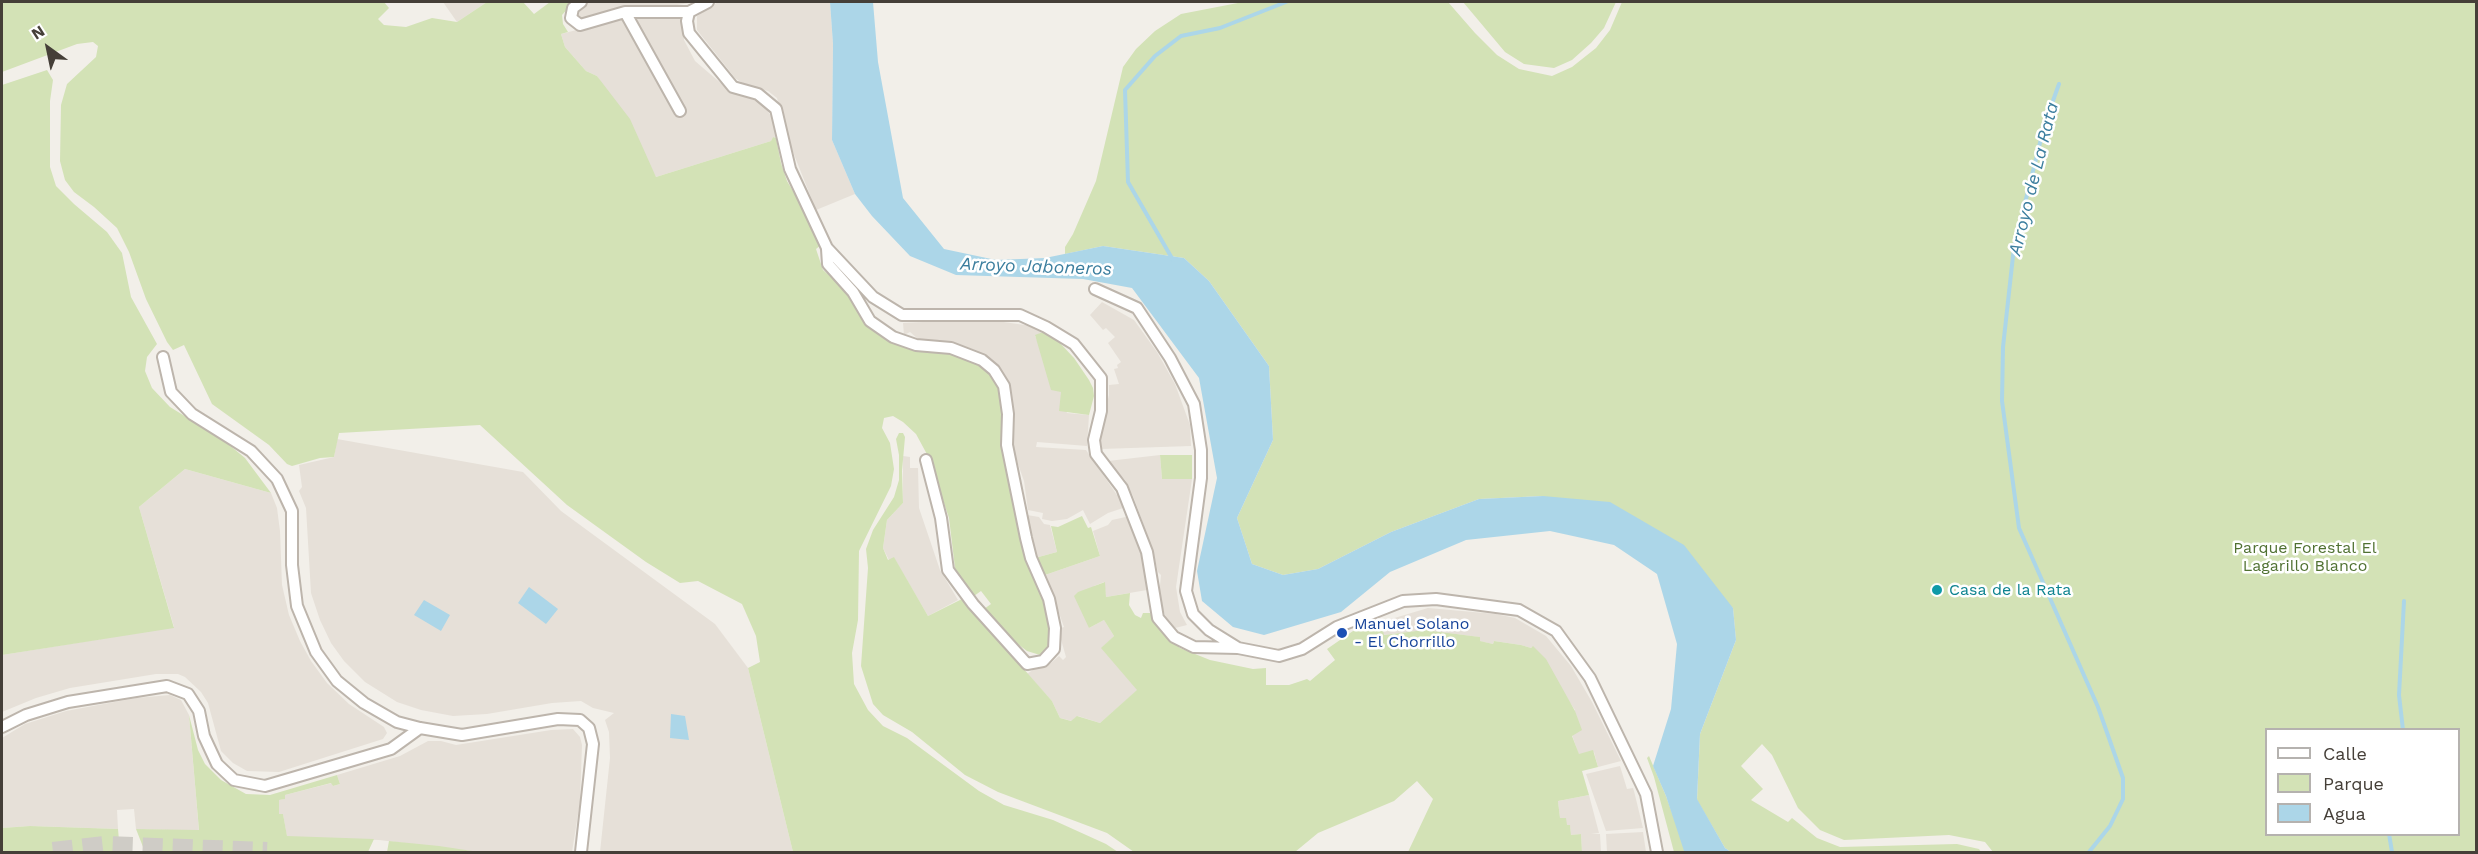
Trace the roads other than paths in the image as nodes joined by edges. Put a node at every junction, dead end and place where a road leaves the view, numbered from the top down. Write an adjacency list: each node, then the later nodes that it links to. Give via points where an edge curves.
1 (582, 2): 3 (street, via 573,8 571,18 580,25)
2 (708, 2): 4 (street)
3 (625, 12): 4 (street); 5 (street)
4 (689, 12): 6 (street, via 689,33 733,87 758,94 776,109 790,169)
5 (680, 111)
6 (827, 248): 9 (street, via 828,264 853,291 870,321 893,337 916,345 951,348 982,360 1004,386 1008,445 1026,538 1049,599 1055,628 1054,649 1043,661 1027,664 948,570 941,518); 10 (street, via 873,297 902,315 1020,315 1074,344 1101,378 1096,454 1122,488 1138,526 1147,552 1158,618 1174,637 1194,647)
7 (1095, 289): 10 (street, via 1137,308 1194,404 1201,478 1186,591 1193,614 1209,630)
8 (163, 357): 12 (street, via 171,392 192,414 251,452 277,479 292,511 297,606 316,652 337,681 364,703 397,722)
9 (926, 460)
10 (1238, 648): 14 (street, via 1279,656 1403,601 1436,599 1519,610 1556,631 1590,678 1646,794)
11 (2, 727): 12 (street, via 68,702 167,686 188,694 199,711 217,764 234,780 265,786 391,749)
12 (420, 728): 13 (street, via 462,735 558,719 580,720 589,728 593,744)
13 (581, 852)
14 (1657, 852)

